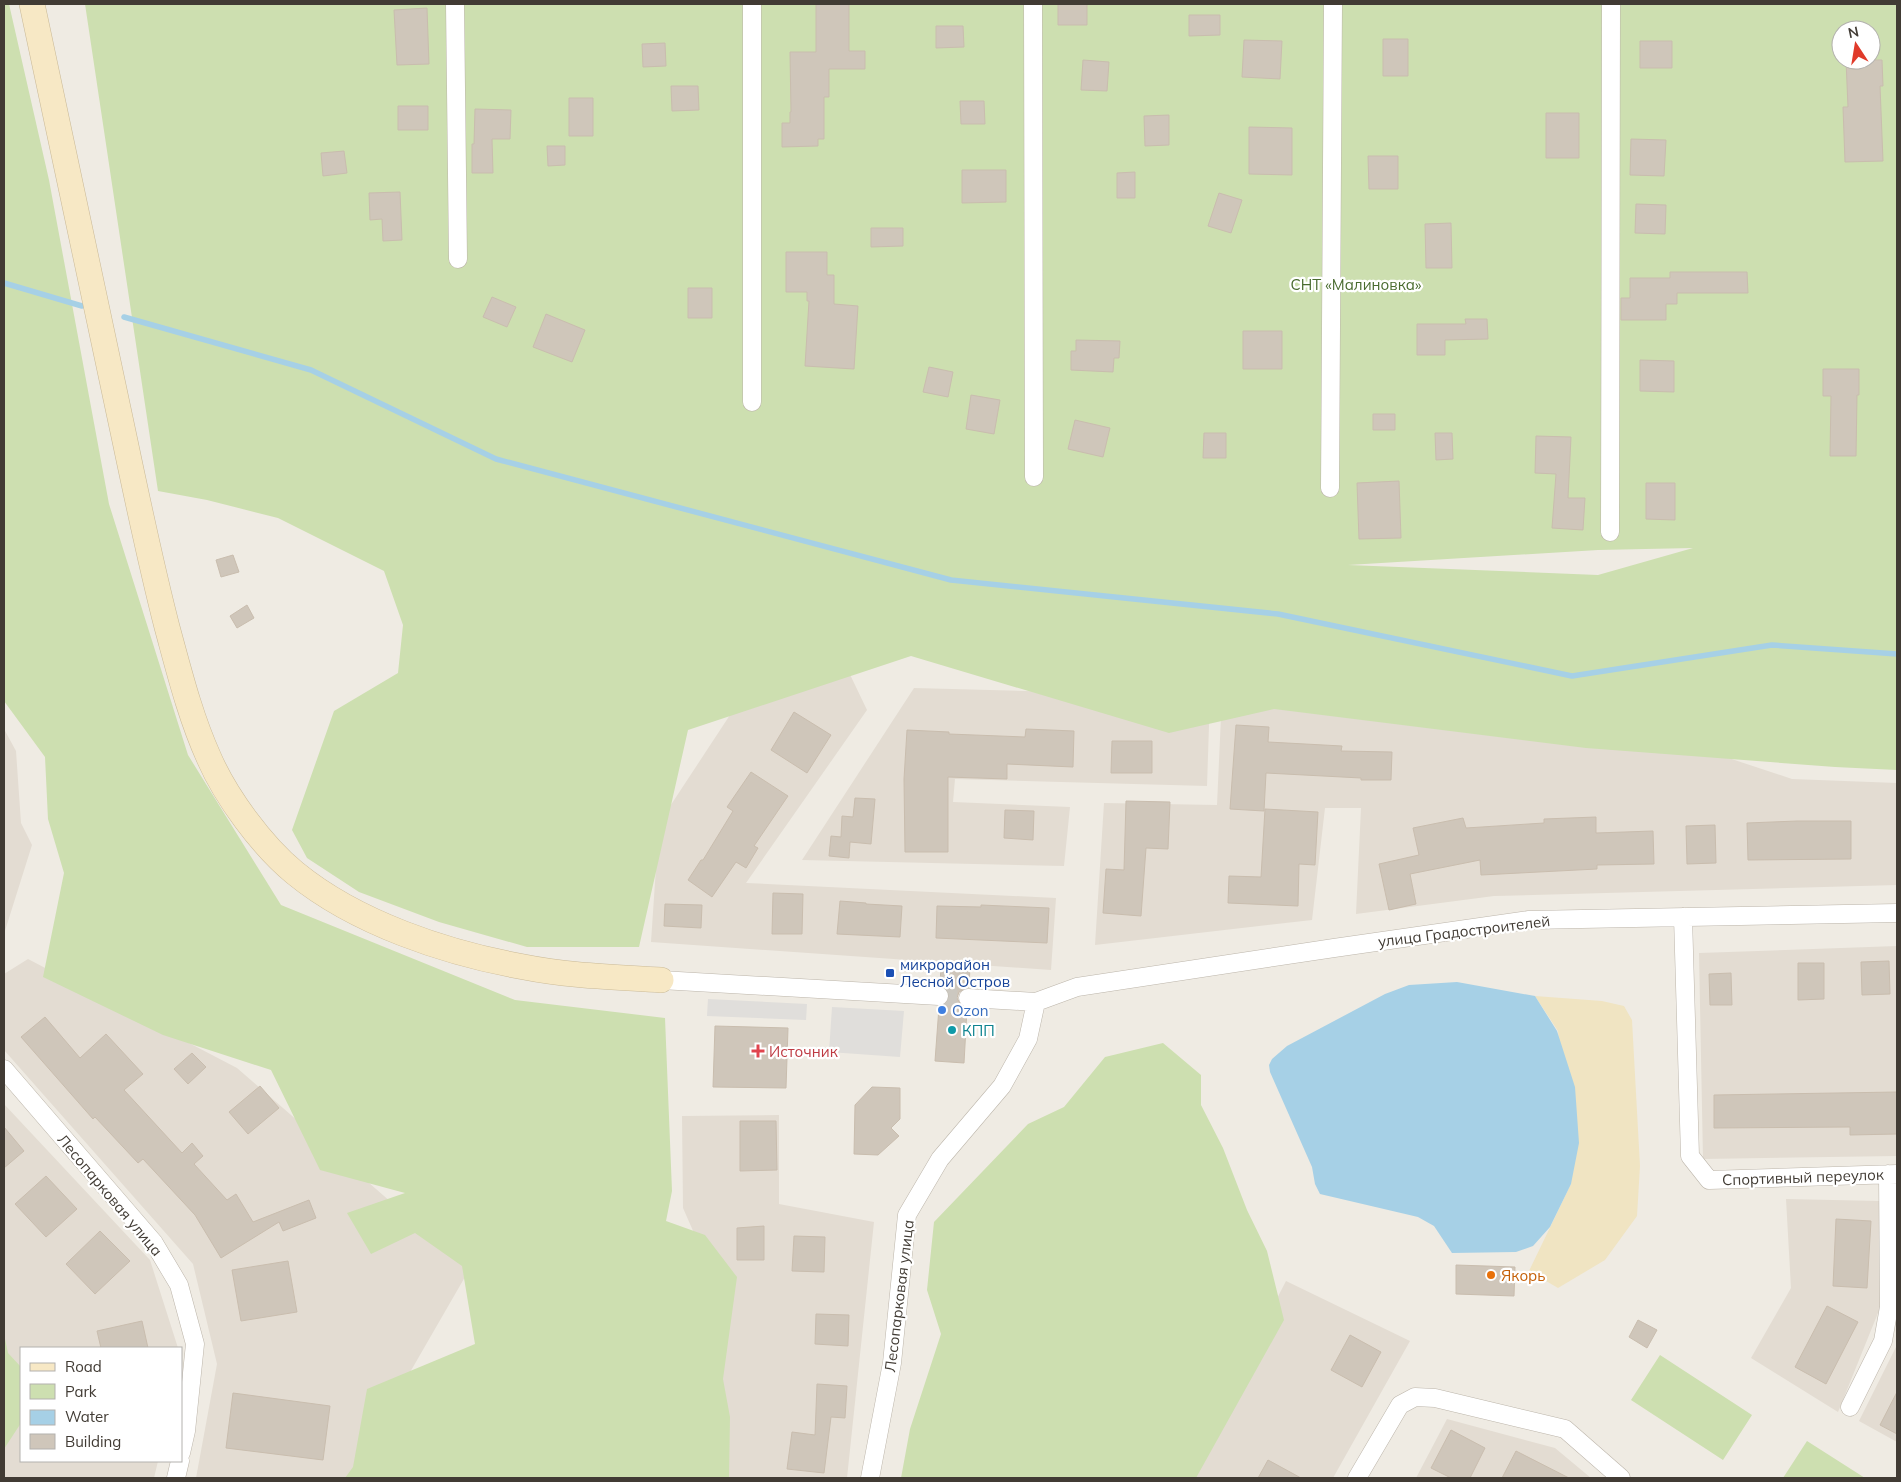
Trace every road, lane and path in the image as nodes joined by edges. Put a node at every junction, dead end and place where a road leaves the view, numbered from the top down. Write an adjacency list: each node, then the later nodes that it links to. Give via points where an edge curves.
1 (32, 4): 14 (street, via 148,552 175,658 209,760 239,810 273,853 315,889 360,916 402,933 524,968)
2 (456, 4): 7 (street)
3 (752, 4): 8 (street)
4 (1033, 4): 9 (street)
5 (1333, 4): 10 (street)
6 (1611, 4): 11 (street)
7 (458, 259)
8 (752, 402)
9 (1034, 477)
10 (1330, 488)
11 (1610, 532)
12 (1897, 913): 13 (street, улица Градостроителей)
13 (1682, 917): 17 (street, улица Градостроителей, via 1529,920 1077,987); 19 (street, Спортивный переулок, via 1690,1156 1709,1180)
14 (661, 980): 15 (street)
15 (939, 996)
16 (968, 998): 17 (street)
17 (1036, 1002): 24 (street, Лесопарковая улица, via 1028,1038 1002,1086 940,1159 907,1215 892,1363)
18 (4, 1069): 21 (street, Лесопарковая улица, via 154,1243 179,1285 195,1344)
19 (1893, 1174): 20 (street, via 1889,1307 1884,1340)
20 (1850, 1408)
21 (182, 1449)
22 (180, 1462): 23 (street)
23 (176, 1478)
24 (870, 1478)
25 (1357, 1478): 26 (street, via 1400,1406 1415,1397 1435,1398 1565,1429)
26 (1621, 1478)

